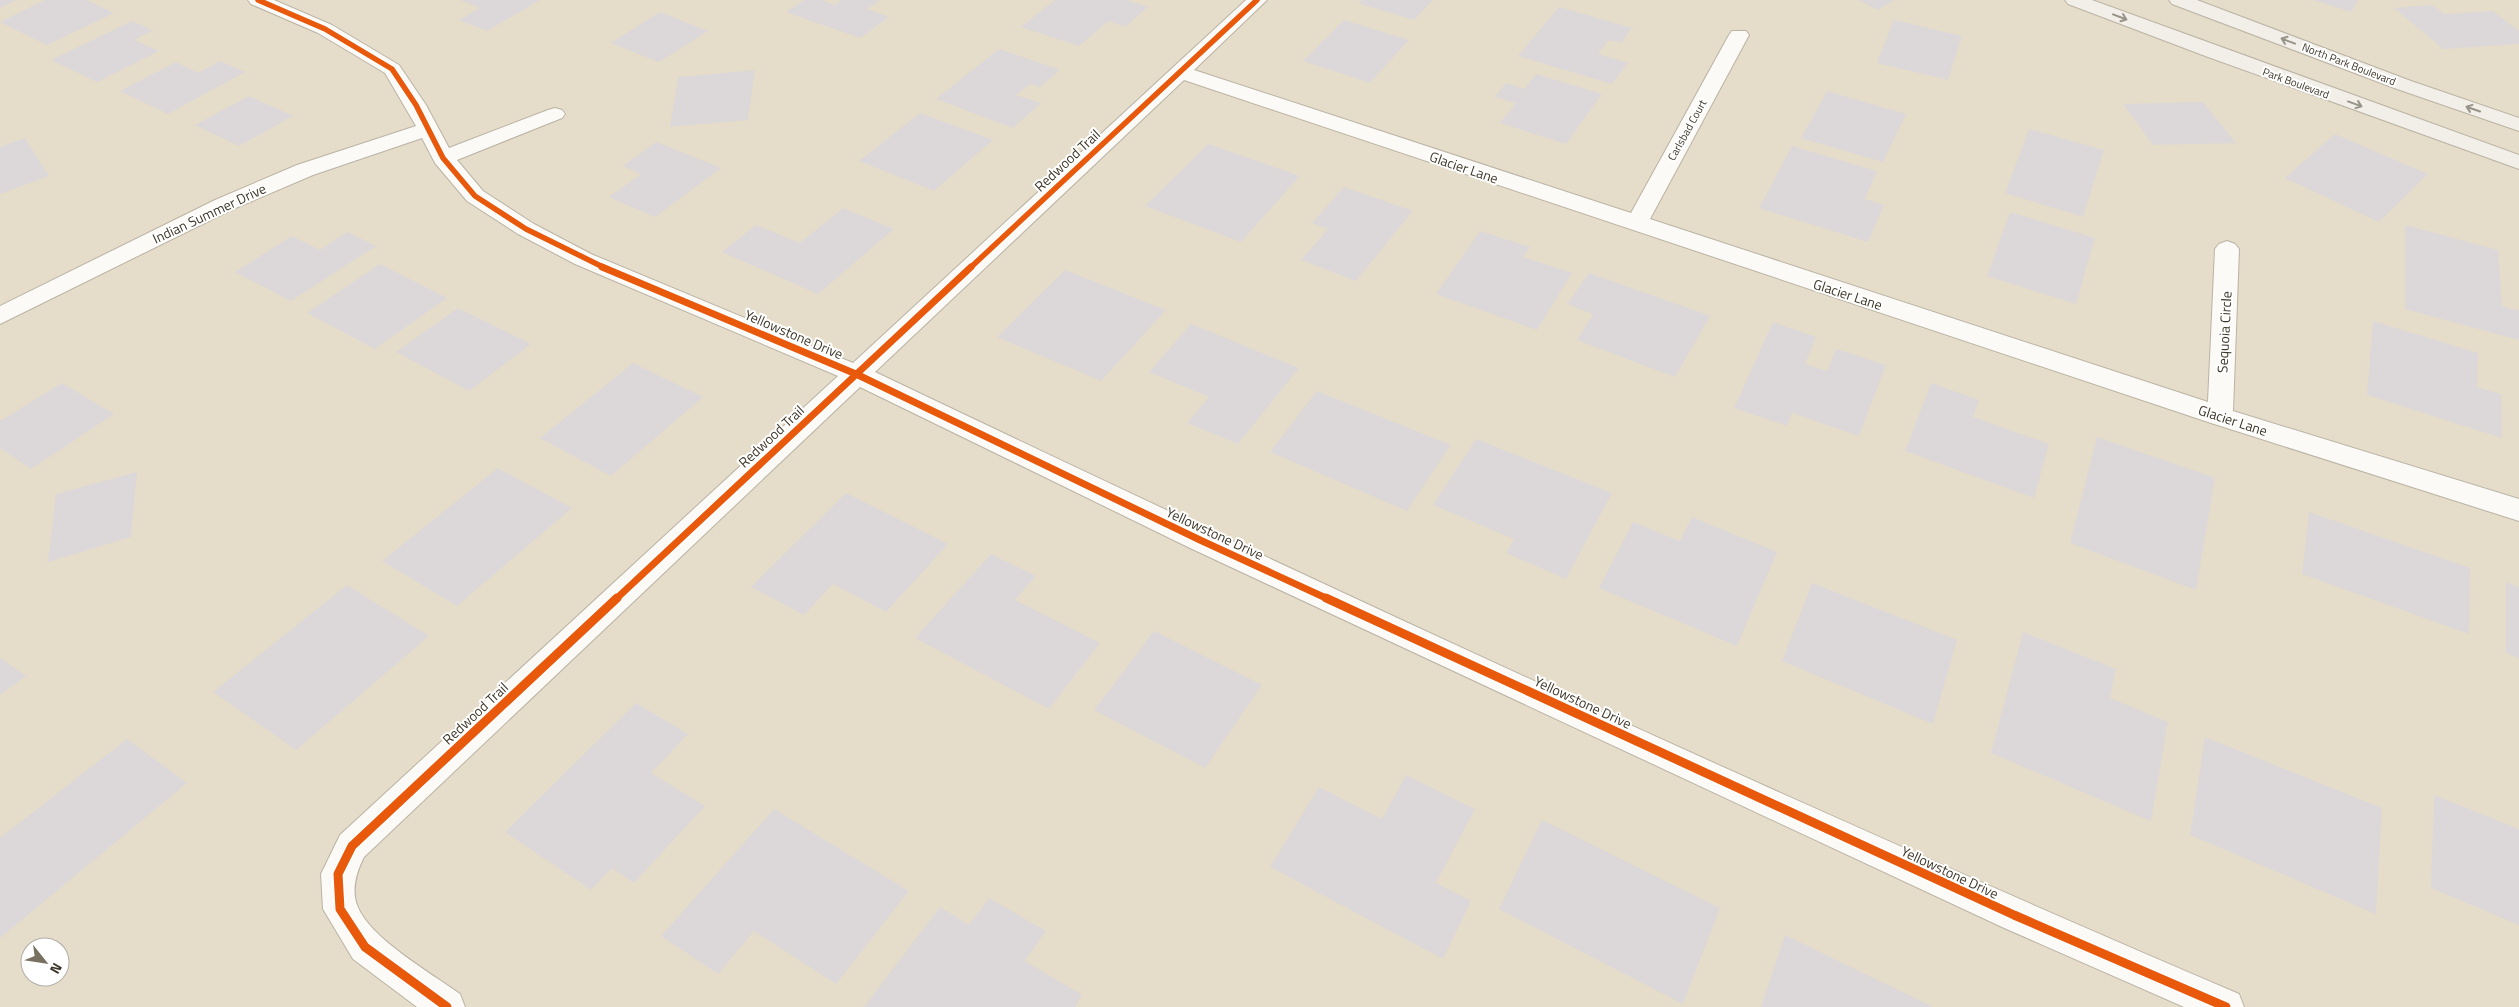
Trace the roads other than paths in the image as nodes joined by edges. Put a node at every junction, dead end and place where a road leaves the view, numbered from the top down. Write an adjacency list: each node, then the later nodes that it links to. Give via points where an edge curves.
1 (258, 0): 9 (street, Yellowstone Drive, via 325,29 392,69 416,105)
2 (1257, 0): 6 (street, Redwood Trail)
3 (2075, 0): 11 (main road, Park Boulevard, one-way to 11)
4 (2179, 0): 8 (main road, North Park Boulevard, one-way to 4)
5 (1739, 35): 12 (street, Carlsbad Court)
6 (1180, 72): 12 (street, Glacier Lane); 15 (street, Redwood Trail)
7 (555, 114): 10 (street)
8 (2519, 125)
9 (427, 129): 10 (street, Yellowstone Drive); 14 (street, Indian Summer Drive, via 305,170 223,205)
10 (442, 158): 15 (street, Yellowstone Drive, via 476,196 526,229 583,259)
11 (2519, 162)
12 (1636, 224): 16 (street, Glacier Lane)
13 (2227, 249): 16 (street, Sequoia Circle)
14 (0, 316)
15 (856, 374): 18 (street, Redwood Trail, via 352,846 338,874 340,909 365,947); 19 (street, Yellowstone Drive, via 1200,540 2014,915)
16 (2220, 416): 17 (street, Glacier Lane)
17 (2519, 510)
18 (447, 1007)
19 (2226, 1007)

